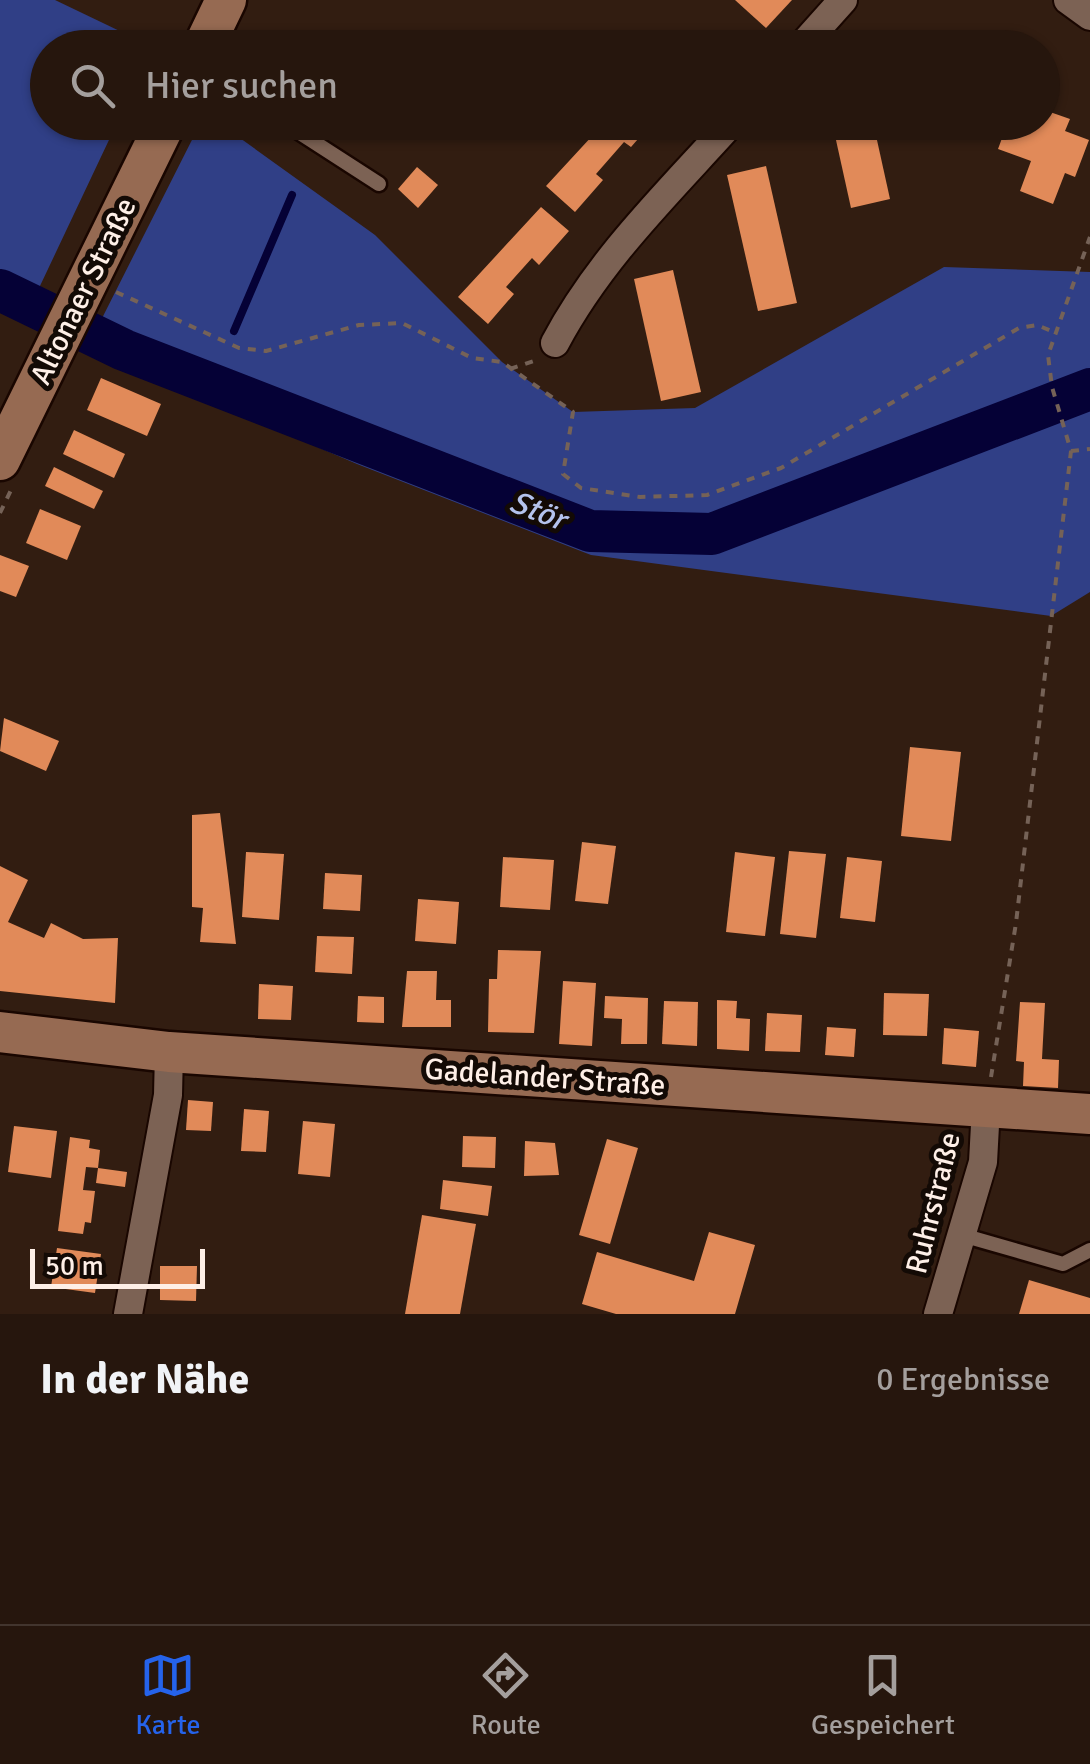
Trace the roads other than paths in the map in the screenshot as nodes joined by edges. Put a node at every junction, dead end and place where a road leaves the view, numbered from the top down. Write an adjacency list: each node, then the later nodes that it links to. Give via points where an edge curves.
1 (226, 0): 5 (street)
2 (843, 0): 6 (street)
3 (1068, 0): 4 (street)
4 (1090, 16)
5 (211, 30)
6 (816, 30)
7 (158, 140): 12 (street, Altonaer Straße, via 82,311)
8 (311, 140): 10 (lane)
9 (716, 140): 11 (street, via 609,257)
10 (379, 184)
11 (555, 343)
12 (0, 460)
13 (0, 1032): 14 (street, Gadelander Straße)
14 (169, 1052): 15 (street, Gadelander Straße); 19 (street, via 168,1095)
15 (986, 1107): 16 (street, Gadelander Straße); 17 (street, Ruhrstraße, via 983,1162)
16 (1090, 1114)
17 (962, 1234): 18 (lane, via 1063,1264); 20 (street, Ruhrstraße)
18 (1090, 1250)
19 (128, 1314)
20 (938, 1314)

